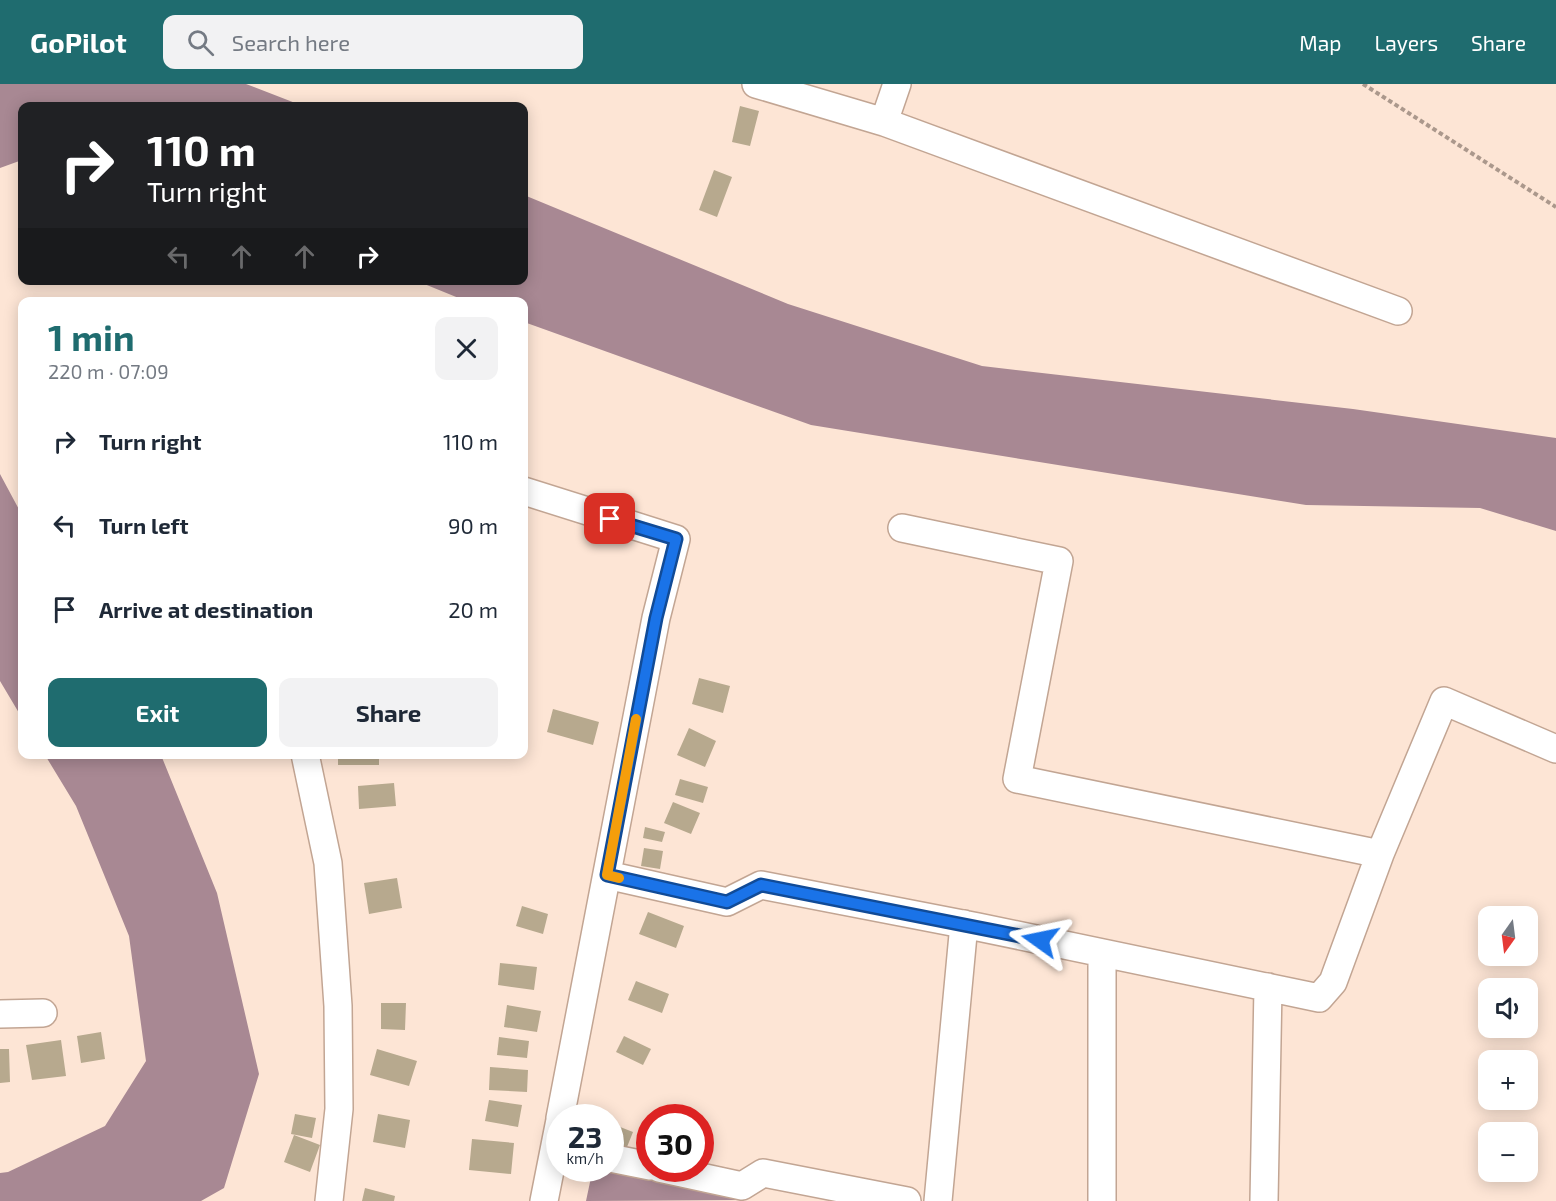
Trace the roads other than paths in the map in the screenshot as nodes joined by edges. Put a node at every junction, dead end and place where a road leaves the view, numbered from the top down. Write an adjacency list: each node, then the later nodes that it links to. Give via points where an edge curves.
1 (756, 84): 3 (street)
2 (897, 84): 3 (street)
3 (884, 122): 4 (street)
4 (1398, 311)
5 (528, 492): 10 (street, via 676,539 656,618)
6 (902, 528): 9 (street, via 1059,561 1017,779)
7 (1556, 749): 9 (street, via 1444,701)
8 (306, 759): 19 (street, via 328,863 338,1006 339,1110)
9 (1380, 854): 13 (street, via 1333,982 1318,998)
10 (607, 875): 11 (street, via 727,902 761,885); 16 (street)
11 (964, 924): 12 (street); 22 (street)
12 (1102, 953): 13 (street); 23 (street)
13 (1268, 987): 24 (street)
14 (43, 1013): 15 (street)
15 (0, 1014)
16 (563, 1104)
17 (714, 1180): 21 (street, via 742,1186 763,1173)
18 (552, 1182): 20 (street)
19 (329, 1201)
20 (544, 1201)
21 (907, 1201)
22 (938, 1201)
23 (1102, 1201)
24 (1264, 1201)

